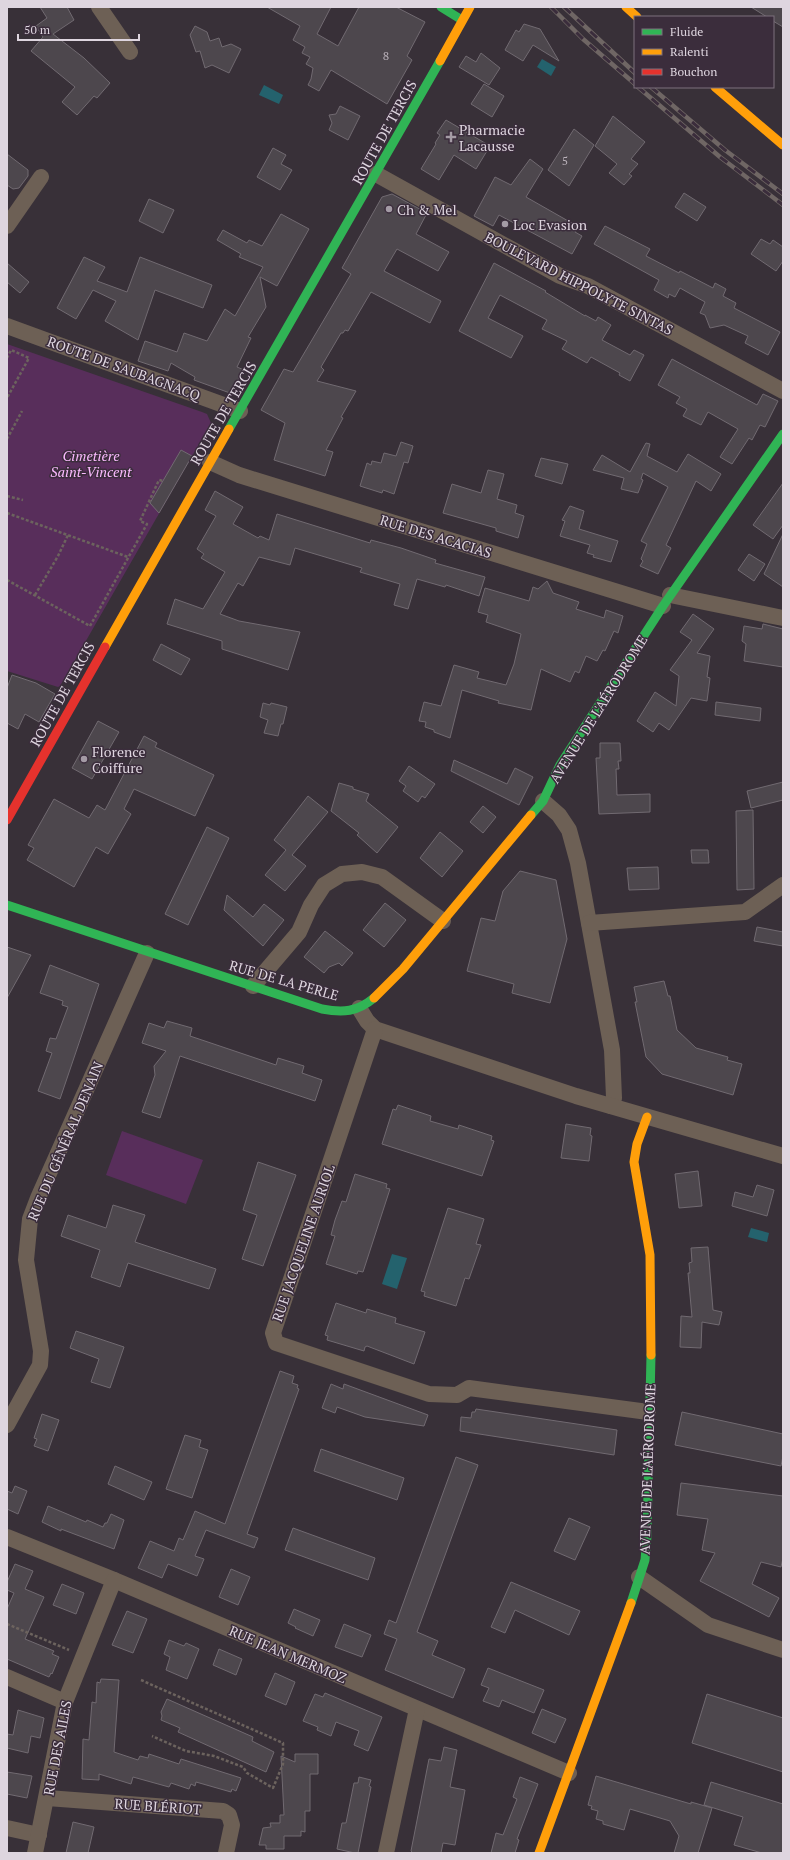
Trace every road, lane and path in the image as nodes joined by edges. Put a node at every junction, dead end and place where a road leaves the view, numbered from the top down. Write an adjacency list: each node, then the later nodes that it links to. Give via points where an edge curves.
1 (99, 7): 7 (street)
2 (441, 7): 6 (street)
3 (470, 7): 6 (street, ROUTE DE TERCIS)
4 (626, 7): 5 (street)
5 (636, 16)
6 (462, 20): 10 (street, ROUTE DE TERCIS)
7 (130, 52)
8 (716, 88): 9 (street)
9 (783, 145)
10 (376, 174): 15 (street, BOULEVARD HIPPOLYTE SINTAS, via 560,276 588,286); 17 (street, ROUTE DE TERCIS)
11 (41, 177): 12 (street)
12 (7, 226)
13 (7, 326): 17 (street, ROUTE DE SAUBAGNACQ)
14 (7, 358): 16 (path, via 11,350 29,358)
15 (783, 391)
16 (7, 398)
17 (240, 411): 21 (street, ROUTE DE TERCIS)
18 (22, 412): 20 (path)
19 (783, 434): 30 (street, AVENUE DE L'AÉRODROME)
20 (7, 439)
21 (210, 462): 30 (street, RUE DES ACACIAS, via 239,475); 33 (street, ROUTE DE TERCIS)
22 (163, 482): 27 (path, via 159,480 140,521 147,524)
23 (7, 496): 24 (path)
24 (23, 500)
25 (7, 513): 26 (path)
26 (68, 535): 27 (path); 29 (path)
27 (128, 557): 32 (path)
28 (7, 580): 29 (path)
29 (35, 595): 32 (path)
30 (667, 600): 31 (street, RUE DES ACACIAS); 34 (street, AVENUE DE L'AÉRODROME, via 560,765)
31 (783, 618)
32 (90, 626): 33 (path)
33 (110, 637): 35 (street, ROUTE DE TERCIS)
34 (543, 801): 38 (street, RUE DE LA PERLE); 39 (street, via 559,815 569,830)
35 (7, 820)
36 (783, 885): 39 (street, via 745,912)
37 (7, 905): 40 (street, RUE DE LA PERLE)
38 (443, 921): 41 (street, via 382,877 362,872 342,874 324,885 311,905 299,932); 42 (street, RUE DE LA PERLE, via 379,994)
39 (589, 923): 44 (street, via 612,1050 614,1098)
40 (146, 953): 41 (street, RUE DE LA PERLE); 48 (street, RUE DU GÉNÉRAL DENAIN, via 30,1219 26,1260 41,1351 40,1365)
41 (253, 986): 42 (street, RUE DE LA PERLE, via 329,1010 347,1012)
42 (359, 1008): 43 (street)
43 (375, 1029): 44 (street); 47 (street, RUE JACQUELINE AURIOL, via 273,1333 276,1343 429,1394 457,1395 469,1388)
44 (611, 1106): 45 (street)
45 (647, 1117): 46 (street); 47 (street, AVENUE DE L'AÉRODROME, via 637,1144 634,1162 650,1255 651,1338)
46 (783, 1156)
47 (648, 1412): 50 (street, AVENUE DE L'AÉRODROME, via 647,1536 645,1560)
48 (7, 1425)
49 (7, 1537): 51 (street, RUE JEAN MERMOZ)
50 (639, 1578): 53 (street, via 708,1625); 60 (street, AVENUE DE L'AÉRODROME)
51 (114, 1580): 54 (street, RUE DES AILES); 58 (street, RUE JEAN MERMOZ)
52 (7, 1624): 54 (path)
53 (783, 1650)
54 (83, 1656): 57 (street, RUE DES AILES)
55 (7, 1677): 57 (street)
56 (142, 1680): 59 (path, via 283,1743 283,1764 273,1788 248,1774 243,1767 214,1756 186,1752)
57 (65, 1702): 61 (street, RUE DES AILES)
58 (416, 1709): 60 (street, RUE JEAN MERMOZ); 66 (street)
59 (152, 1736)
60 (569, 1774): 67 (street, AVENUE DE L'AÉRODROME)
61 (47, 1798): 63 (street, RUE DES AILES); 65 (street, RUE BLÉRIOT, via 223,1811 229,1815 232,1825)
62 (7, 1828): 63 (street)
63 (39, 1835): 64 (street, RUE DES AILES)
64 (35, 1853)
65 (226, 1853)
66 (386, 1853)
67 (539, 1853)

